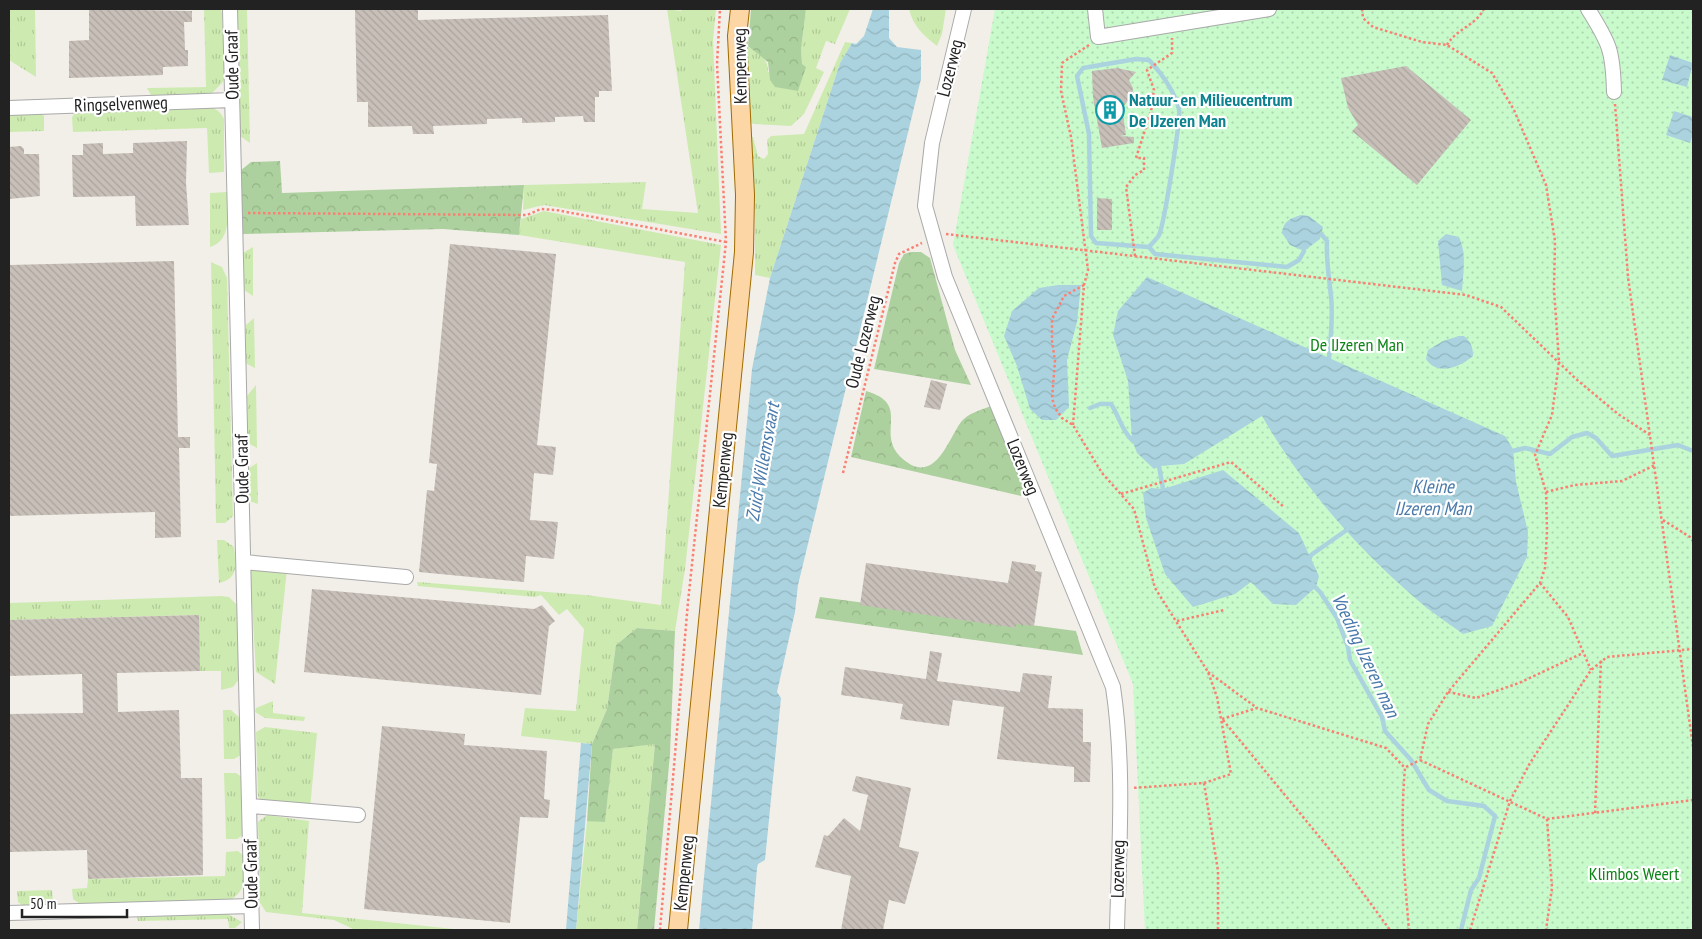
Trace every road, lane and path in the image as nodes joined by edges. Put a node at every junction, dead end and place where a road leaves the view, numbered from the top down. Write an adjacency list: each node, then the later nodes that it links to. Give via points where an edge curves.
1 (230, 9): 14 (street, Oude Graaf)
2 (720, 9): 18 (path, Kempenweg, via 717,64)
3 (740, 9): 61 (main road, Kempenweg, via 737,36 746,195 744,252)
4 (964, 9): 17 (street, Lozerweg, via 932,143 926,206)
5 (1095, 9): 11 (street)
6 (1269, 9): 10 (street)
7 (1362, 9): 12 (path, via 1363,18 1372,27 1422,42)
8 (1484, 9): 12 (path, via 1477,22 1464,27)
9 (1588, 9): 13 (street, via 1609,46 1613,59)
10 (1172, 27): 11 (street); 20 (path, via 1172,53 1148,70 1154,90 1136,158 1144,158 1144,170 1135,175 1126,188)
11 (1098, 37): 19 (path, via 1062,62 1061,91 1071,137)
12 (1447, 45): 22 (path, via 1492,73 1514,110 1546,185 1555,241 1554,290)
13 (1614, 92): 24 (path, via 1628,277)
14 (232, 100): 15 (street, Ringselvenweg); 16 (street, Oude Graaf)
15 (9, 108)
16 (234, 213): 18 (path, via 527,215 541,209); 32 (street, Oude Graaf)
17 (933, 239): 19 (path, Oude Lozerweg, via 944,234); 26 (path, Oude Lozerweg, via 899,254 895,263); 50 (street, Lozerweg, via 945,277 1113,687 1120,732)
18 (726, 242): 60 (path, Kempenweg, via 688,602)
19 (1085, 249): 20 (path, Oude Lozerweg); 21 (path, via 1088,270)
20 (1135, 256): 22 (path, Oude Lozerweg, via 1466,295 1501,307)
21 (1084, 286): 23 (path); 23 (path, via 1064,296 1052,319 1055,361 1052,398 1060,415)
22 (1559, 361): 24 (path, Oude Lozerweg, via 1618,414); 27 (path, via 1552,415 1535,455)
23 (1073, 425): 28 (path, via 1102,473)
24 (1650, 435): 25 (path)
25 (1654, 464): 27 (path, via 1622,481 1575,485); 30 (path)
26 (843, 473)
27 (1546, 492): 34 (path, via 1545,568)
28 (1121, 494): 29 (path, via 1231,462); 36 (path, via 1134,509 1155,588)
29 (1284, 507)
30 (1662, 520): 31 (path); 38 (path)
31 (1693, 541)
32 (244, 562): 33 (street); 53 (street, Oude Graaf)
33 (406, 577)
34 (1540, 582): 39 (path, via 1568,617); 43 (path)
35 (1224, 610): 36 (path)
36 (1177, 621): 42 (path)
37 (1693, 649): 38 (path)
38 (1681, 651): 40 (path); 46 (path)
39 (1582, 653): 41 (path); 43 (path, via 1519,683 1476,698)
40 (1602, 660): 41 (path); 54 (path)
41 (1591, 670): 52 (path, via 1530,763)
42 (1208, 672): 44 (path); 45 (path)
43 (1448, 692): 47 (path, via 1428,724)
44 (1257, 708): 45 (path); 48 (path, via 1386,748)
45 (1222, 719): 49 (path, via 1231,774); 64 (path, via 1342,864)
46 (1693, 747)
47 (1420, 760): 48 (path); 52 (path)
48 (1405, 768): 65 (path, via 1401,813)
49 (1204, 783): 50 (path); 63 (path, via 1218,871)
50 (1120, 789): 62 (street, Lozerweg)
51 (1693, 800): 54 (path)
52 (1510, 801): 56 (path); 66 (path)
53 (250, 806): 55 (street); 57 (street, Oude Graaf)
54 (1595, 813): 56 (path)
55 (358, 815)
56 (1547, 819): 67 (path, via 1552,888)
57 (251, 906): 58 (street); 59 (street, Oude Graaf)
58 (9, 913)
59 (252, 930)
60 (660, 930)
61 (678, 930)
62 (1117, 930)
63 (1218, 930)
64 (1390, 930)
65 (1409, 930)
66 (1470, 930)
67 (1546, 930)

